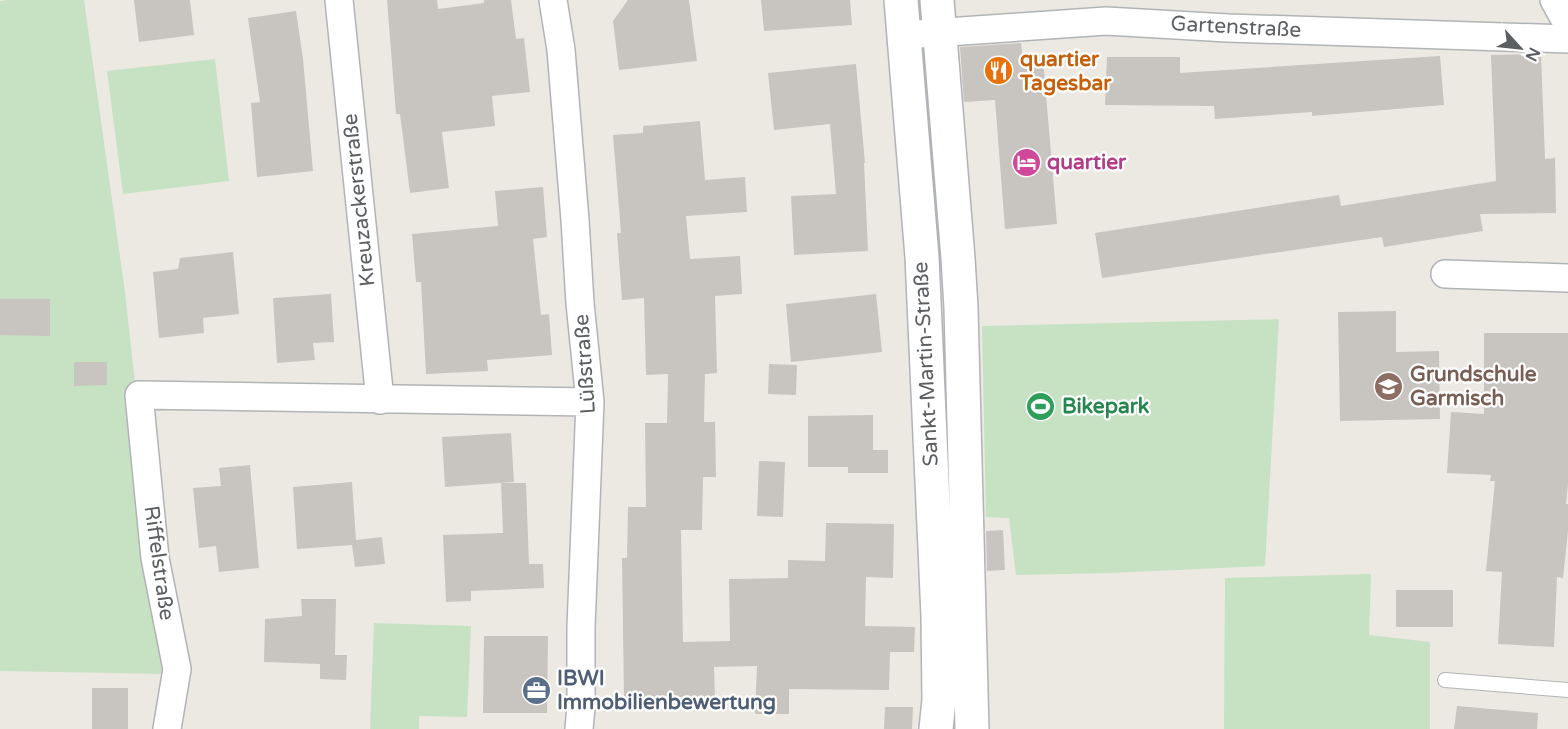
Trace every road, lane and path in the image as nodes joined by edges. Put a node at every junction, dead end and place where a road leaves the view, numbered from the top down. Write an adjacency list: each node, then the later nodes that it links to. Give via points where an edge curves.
1 (339, 0): 12 (street, Kreuzackerstraße)
2 (554, 0): 13 (street, Lüßstraße)
3 (901, 0): 8 (main road, Sankt-Martin-Straße)
4 (937, 0): 7 (main road, Sankt-Martin-Straße)
5 (1554, 0): 6 (street)
6 (1568, 25)
7 (940, 33): 8 (street, Gartenstraße); 9 (street, Gartenstraße, via 1106,21); 19 (main road, Sankt-Martin-Straße, via 960,298)
8 (904, 35): 18 (main road, Sankt-Martin-Straße, via 922,257 938,616)
9 (1568, 39)
10 (1445, 274): 11 (street)
11 (1568, 278)
12 (380, 400): 13 (street); 16 (street, Riffelstraße, via 139,395 155,558 177,669)
13 (590, 402): 17 (street, Lüßstraße)
14 (1445, 680): 15 (lane)
15 (1568, 690)
16 (167, 729)
17 (579, 729)
18 (936, 729)
19 (972, 729)

